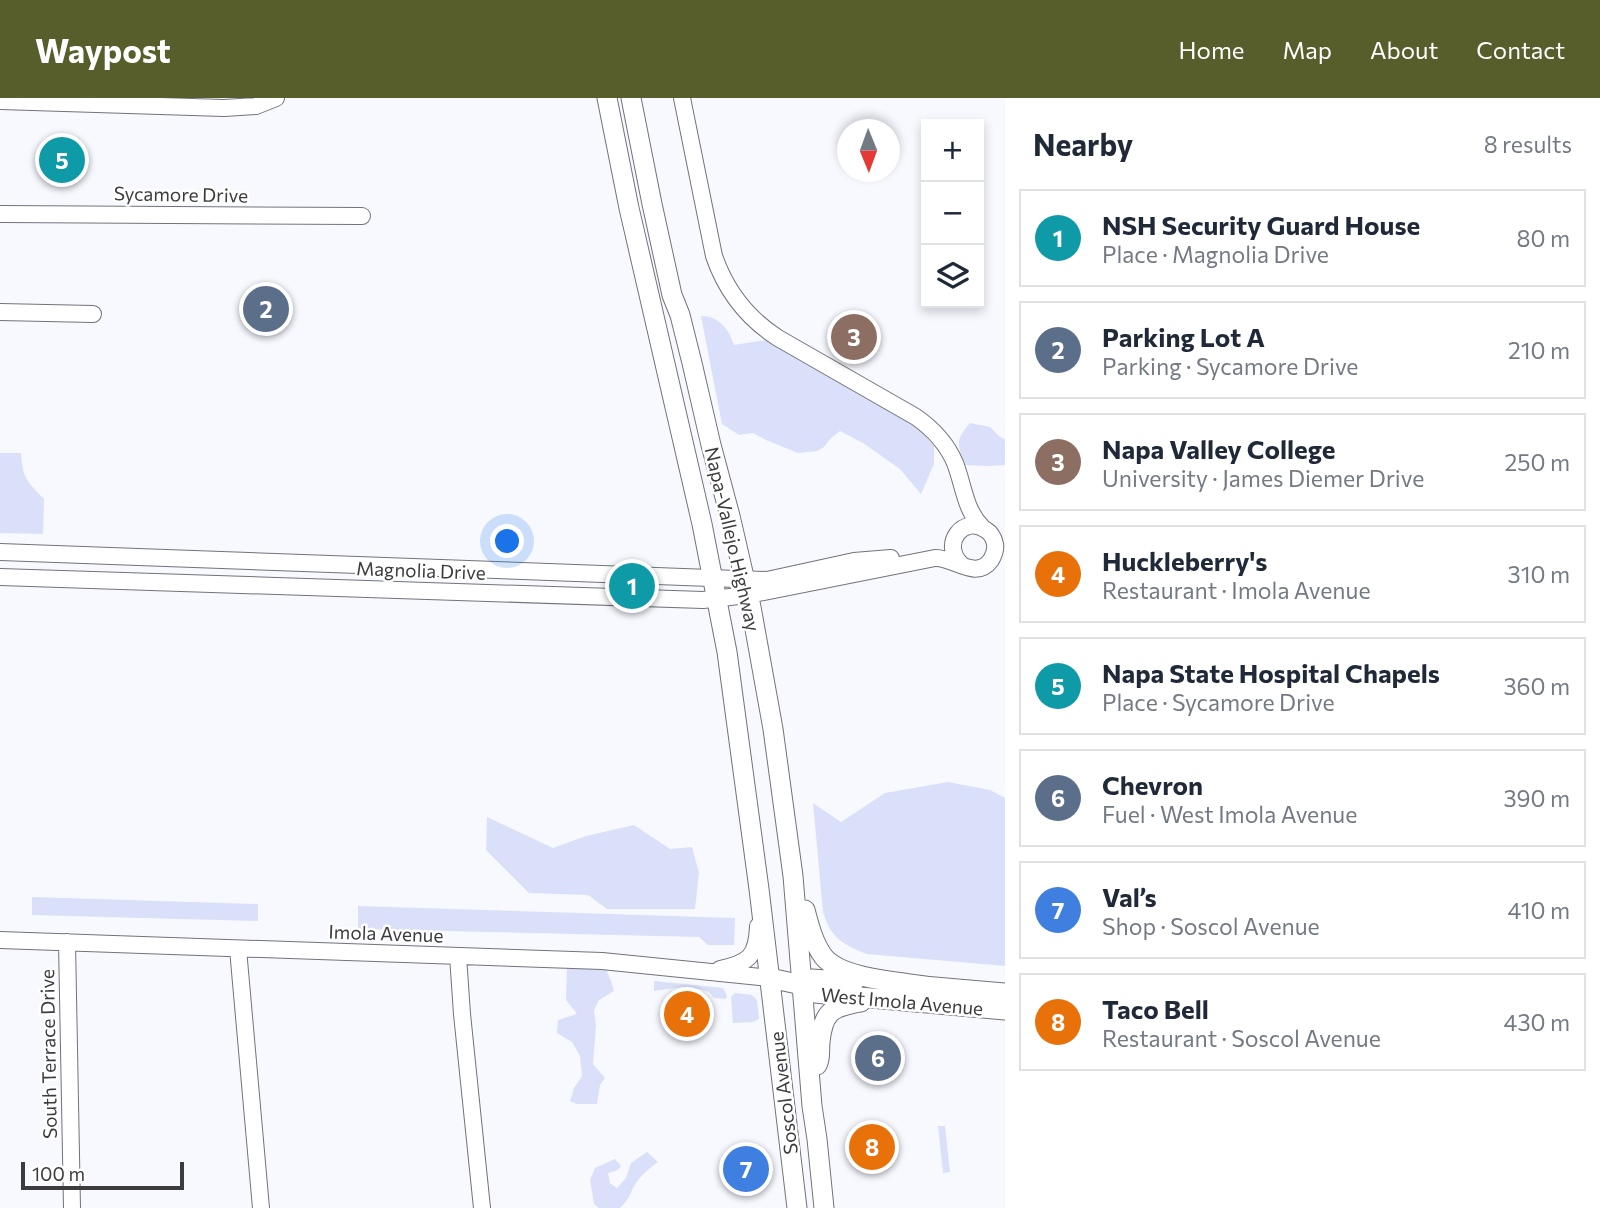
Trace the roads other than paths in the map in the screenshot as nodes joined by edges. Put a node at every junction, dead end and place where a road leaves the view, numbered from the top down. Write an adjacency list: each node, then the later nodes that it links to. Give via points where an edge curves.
1 (275, 98): 5 (street, via 256,106 223,108)
2 (607, 98): 20 (main road, Napa-Vallejo Highway)
3 (631, 98): 21 (main road, Napa-Vallejo Highway, via 672,295)
4 (682, 98): 10 (street, via 714,256 738,303 778,338 931,429 954,460)
5 (0, 101)
6 (0, 214): 7 (street, Sycamore Drive)
7 (362, 216)
8 (0, 312): 9 (street)
9 (93, 314)
10 (963, 491): 11 (street, via 976,521); 12 (street, via 964,513)
11 (993, 533): 12 (street, Magnolia Drive, via 976,526); 13 (street, Magnolia Drive)
12 (956, 537): 16 (street, via 952,548); 21 (street, Magnolia Drive, via 931,552 853,561)
13 (999, 551): 16 (street, Magnolia Drive, via 979,568)
14 (0, 552): 15 (street, Magnolia Drive)
15 (372, 565): 17 (street, Magnolia Drive); 22 (street)
16 (961, 565): 21 (street, Magnolia Drive, via 935,558)
17 (400, 566): 18 (street, Magnolia Drive); 23 (street)
18 (650, 575): 20 (street, Magnolia Drive); 24 (street)
19 (0, 578): 22 (street, Magnolia Drive)
20 (712, 578): 21 (street, Magnolia Drive); 25 (main road, Napa-Vallejo Highway)
21 (746, 587): 25 (street, Magnolia Drive); 26 (main road, Napa-Vallejo Highway, via 778,757)
22 (371, 589): 23 (street, Magnolia Drive)
23 (399, 591): 24 (street, Magnolia Drive)
24 (649, 598): 25 (street, Magnolia Drive)
25 (716, 598): 27 (main road, Napa-Vallejo Highway)
26 (790, 852): 34 (main road, Napa-Vallejo Highway); 35 (main road, via 814,939 829,963 862,976)
27 (759, 889): 32 (street, via 753,953 743,963); 33 (main road, Napa-Vallejo Highway)
28 (0, 940): 29 (street, Imola Avenue)
29 (67, 942): 30 (street, Imola Avenue); 40 (street, South Terrace Drive)
30 (239, 949): 31 (street, Imola Avenue); 42 (street)
31 (458, 956): 32 (street, Imola Avenue, via 602,961); 43 (street)
32 (707, 972): 33 (street, Imola Avenue)
33 (770, 978): 34 (main road, West Imola Avenue); 44 (main road, Soscol Avenue)
34 (802, 985): 35 (main road, West Imola Avenue, via 812,979); 37 (main road, West Imola Avenue, via 815,993); 39 (main road, Soscol Avenue)
35 (933, 987): 36 (main road, West Imola Avenue)
36 (1005, 993)
37 (886, 999): 38 (main road, West Imola Avenue); 39 (main road, via 847,1004 829,1013 821,1035 820,1060)
38 (1005, 1010)
39 (810, 1078): 45 (main road, Soscol Avenue)
40 (72, 1208)
41 (251, 1208): 42 (street)
42 (261, 1208)
43 (482, 1208)
44 (797, 1208)
45 (824, 1208)

